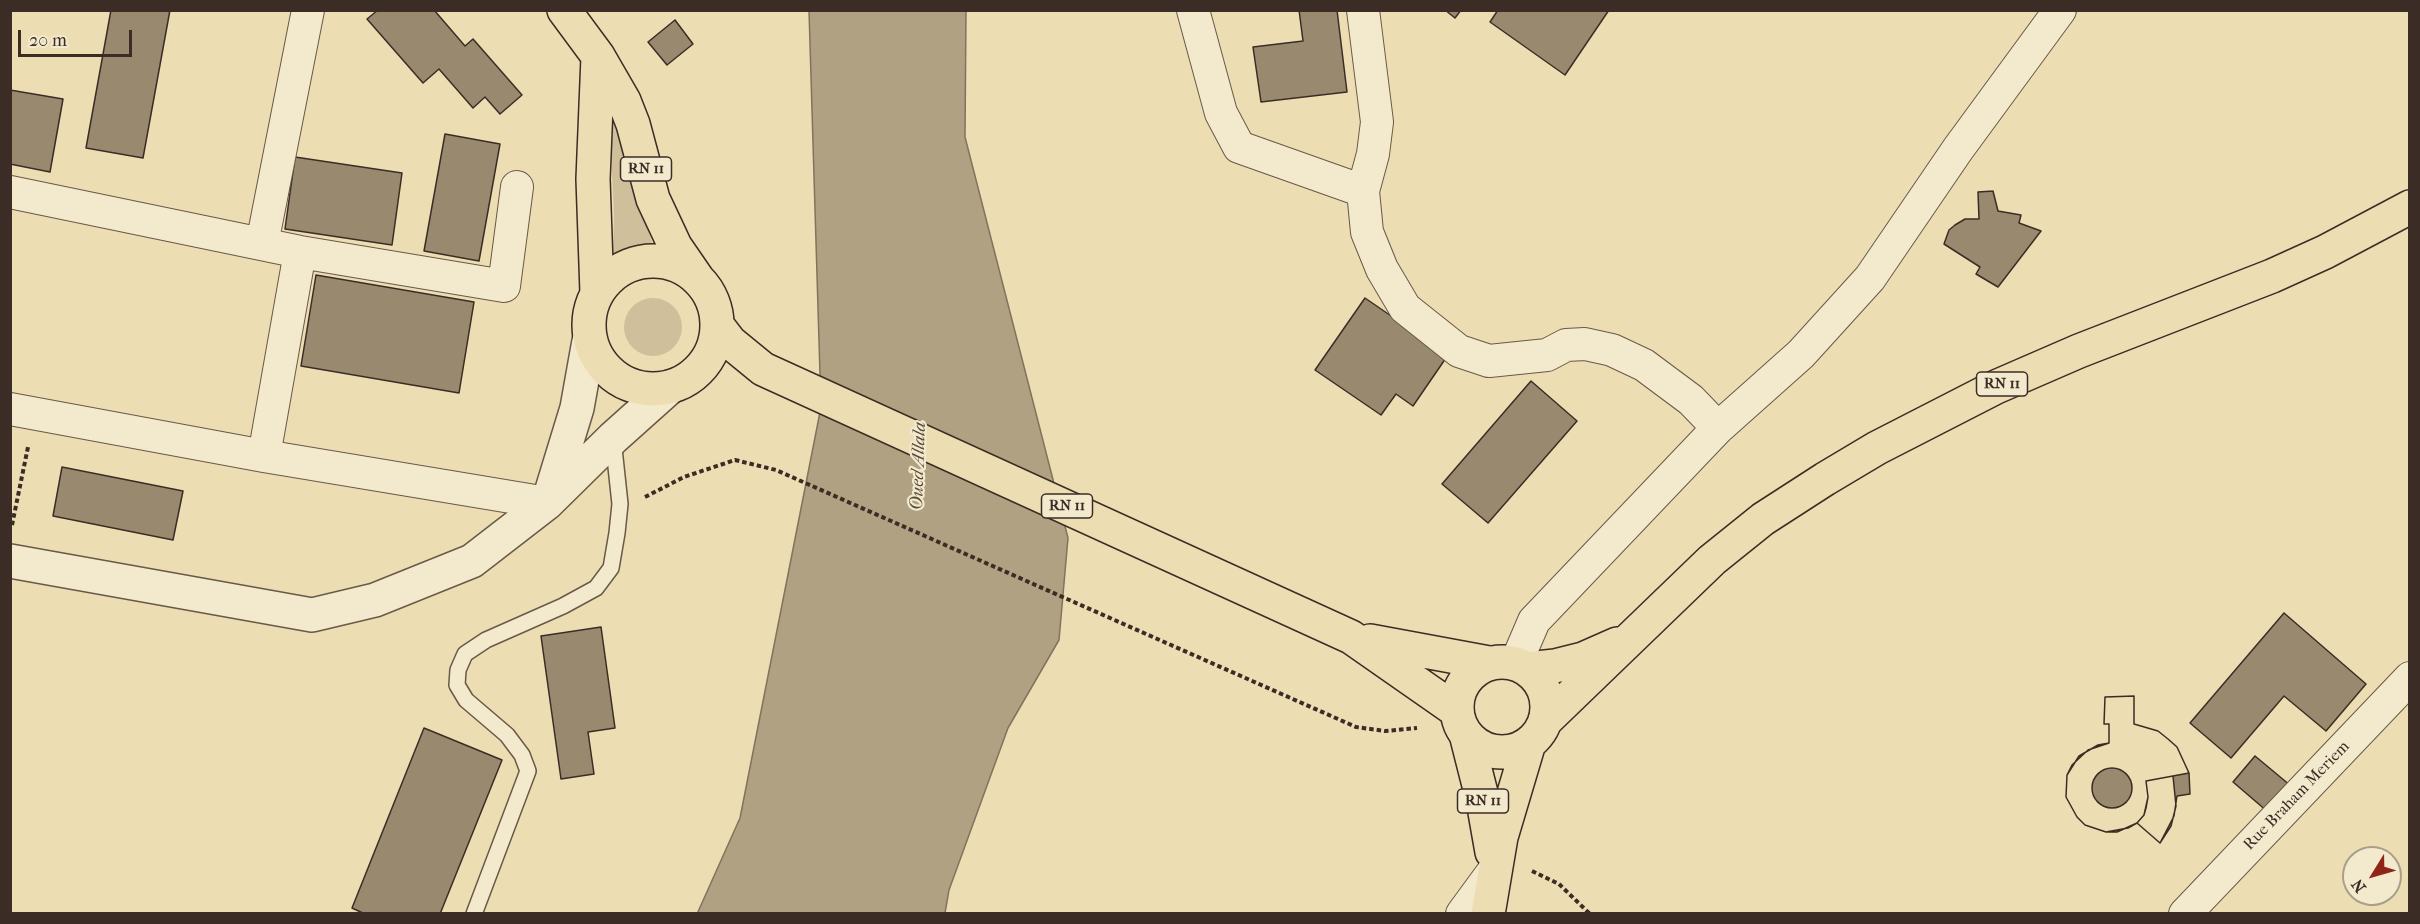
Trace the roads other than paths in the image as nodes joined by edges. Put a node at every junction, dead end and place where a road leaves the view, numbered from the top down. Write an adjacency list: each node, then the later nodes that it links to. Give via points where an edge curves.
1 (308, 10): 11 (street)
2 (564, 10): 6 (main road, RN 11)
3 (1193, 10): 8 (street, via 1221,113 1239,147)
4 (1363, 10): 8 (street, via 1377,122)
5 (2060, 10): 20 (street, via 1870,278 1801,354)
6 (598, 56): 13 (main road, RN 11, via 633,124 653,199 675,246); 14 (main road, via 593,179)
7 (517, 187): 12 (street, via 504,286)
8 (1363, 191): 20 (street, via 1367,232 1382,269 1405,308 1459,351 1489,361 1547,355 1566,345 1585,344 1612,350 1644,365 1691,400)
9 (10, 192): 11 (street)
10 (2409, 207): 25 (main road, RN 11, via 2272,276 1996,387 1878,448 1763,519 1712,560)
11 (262, 244): 12 (street)
12 (300, 252): 22 (street)
13 (698, 280): 14 (main road, via 669,263 644,262 620,270); 15 (main road, via 708,293)
14 (597, 293): 16 (main road, via 591,309)
15 (717, 325): 17 (main road, RN 11, via 745,356); 18 (main road, via 708,357 698,370)
16 (589, 341): 18 (main road, via 608,370 621,381 653,389); 23 (street, via 577,408)
17 (782, 379): 18 (main road, via 738,371); 26 (main road, RN 11)
18 (677, 384): 21 (street)
19 (23, 411): 22 (street)
20 (1718, 428): 27 (street, via 1534,621)
21 (613, 438): 23 (street); 32 (lane, via 620,504 611,568 596,588 486,640 465,654 458,670 457,685 466,700 507,735 528,771)
22 (264, 456): 23 (street)
23 (547, 503): 24 (street, via 472,561 375,600 312,615)
24 (10, 561)
25 (1637, 632): 27 (main road, via 1583,659 1555,666); 30 (main road)
26 (1351, 637): 27 (main road, RN 11); 29 (main road)
27 (1511, 665): 29 (main road, via 1471,674 1459,691); 30 (main road, via 1543,686 1547,708)
28 (2409, 678): 35 (street, Rue Braham Meriem)
29 (1460, 721): 30 (main road, via 1476,744 1502,752 1516,749); 31 (main road, RN 11, via 1483,801)
30 (1537, 731): 31 (main road, RN 11, via 1509,805)
31 (1495, 869): 33 (street); 34 (main road, RN 11)
32 (474, 914)
33 (1462, 914)
34 (1488, 914)
35 (2185, 914)

